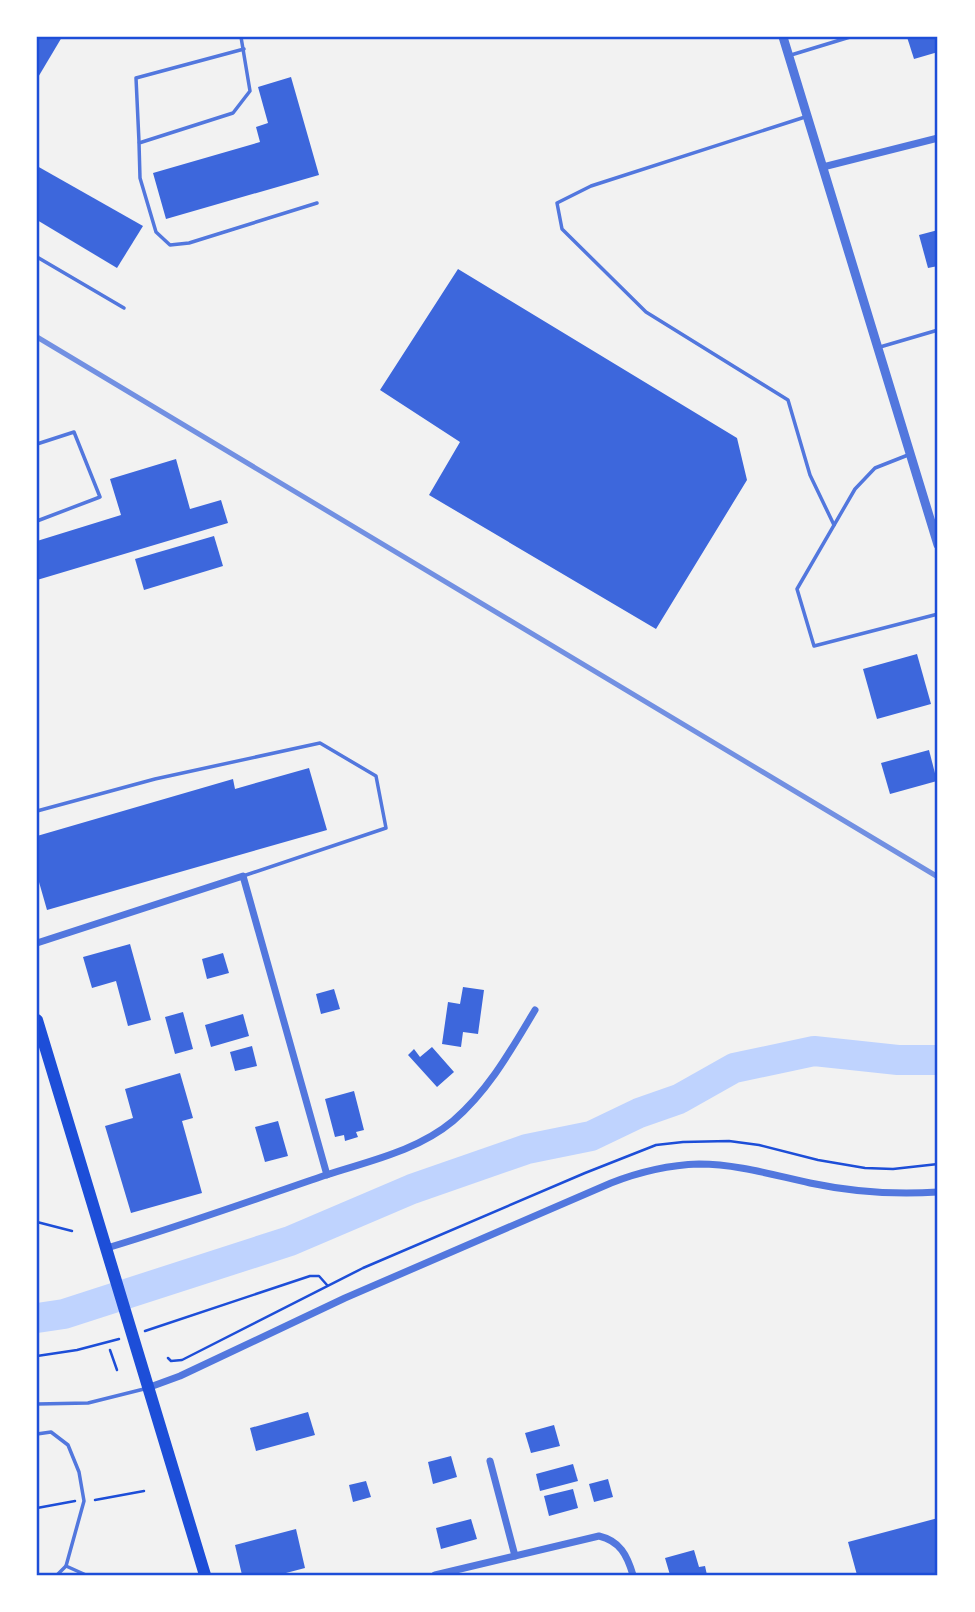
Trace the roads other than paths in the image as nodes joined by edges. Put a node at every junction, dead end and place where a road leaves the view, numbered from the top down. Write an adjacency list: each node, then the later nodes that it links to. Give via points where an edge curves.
1 (241, 37): 4 (lane)
2 (783, 37): 5 (street)
3 (850, 37): 5 (lane)
4 (244, 50): 8 (lane, via 250,91 233,113); 8 (lane, via 136,78)
5 (789, 56): 6 (street)
6 (807, 116): 9 (street); 18 (lane, via 591,186 556,203 562,229 646,312 788,400 810,475)
7 (938, 138): 9 (street)
8 (139, 143): 10 (lane, via 140,178 156,232 170,245)
9 (823, 167): 14 (street)
10 (317, 203)
11 (37, 257): 12 (lane)
12 (124, 308)
13 (938, 330): 14 (lane)
14 (878, 348): 16 (street)
15 (37, 444): 17 (lane, via 74,432 100,497)
16 (910, 454): 18 (lane, via 874,468); 19 (street)
17 (37, 521)
18 (834, 525): 20 (lane, via 797,589 814,646)
19 (938, 545)
20 (938, 614)
21 (37, 811): 22 (lane, via 155,779 320,743 376,776 386,828)
22 (243, 876): 23 (street); 26 (street)
23 (37, 943)
24 (535, 1010): 26 (street, via 504,1064 452,1122 392,1154)
25 (37, 1020): 28 (main road)
26 (327, 1175): 28 (street)
27 (938, 1192): 29 (street, via 857,1191 716,1165 652,1170 611,1183)
28 (107, 1248): 29 (main road)
29 (150, 1387): 30 (lane, via 88,1403); 38 (main road)
30 (37, 1404)
31 (37, 1434): 34 (lane, via 51,1432 68,1444 79,1472 83,1501)
32 (490, 1461): 33 (street)
33 (515, 1556): 35 (street); 40 (street, via 598,1535 615,1543 628,1558)
34 (66, 1566): 36 (lane); 37 (lane)
35 (451, 1573): 39 (street)
36 (57, 1575)
37 (86, 1575)
38 (205, 1575)
39 (435, 1575)
40 (633, 1575)

